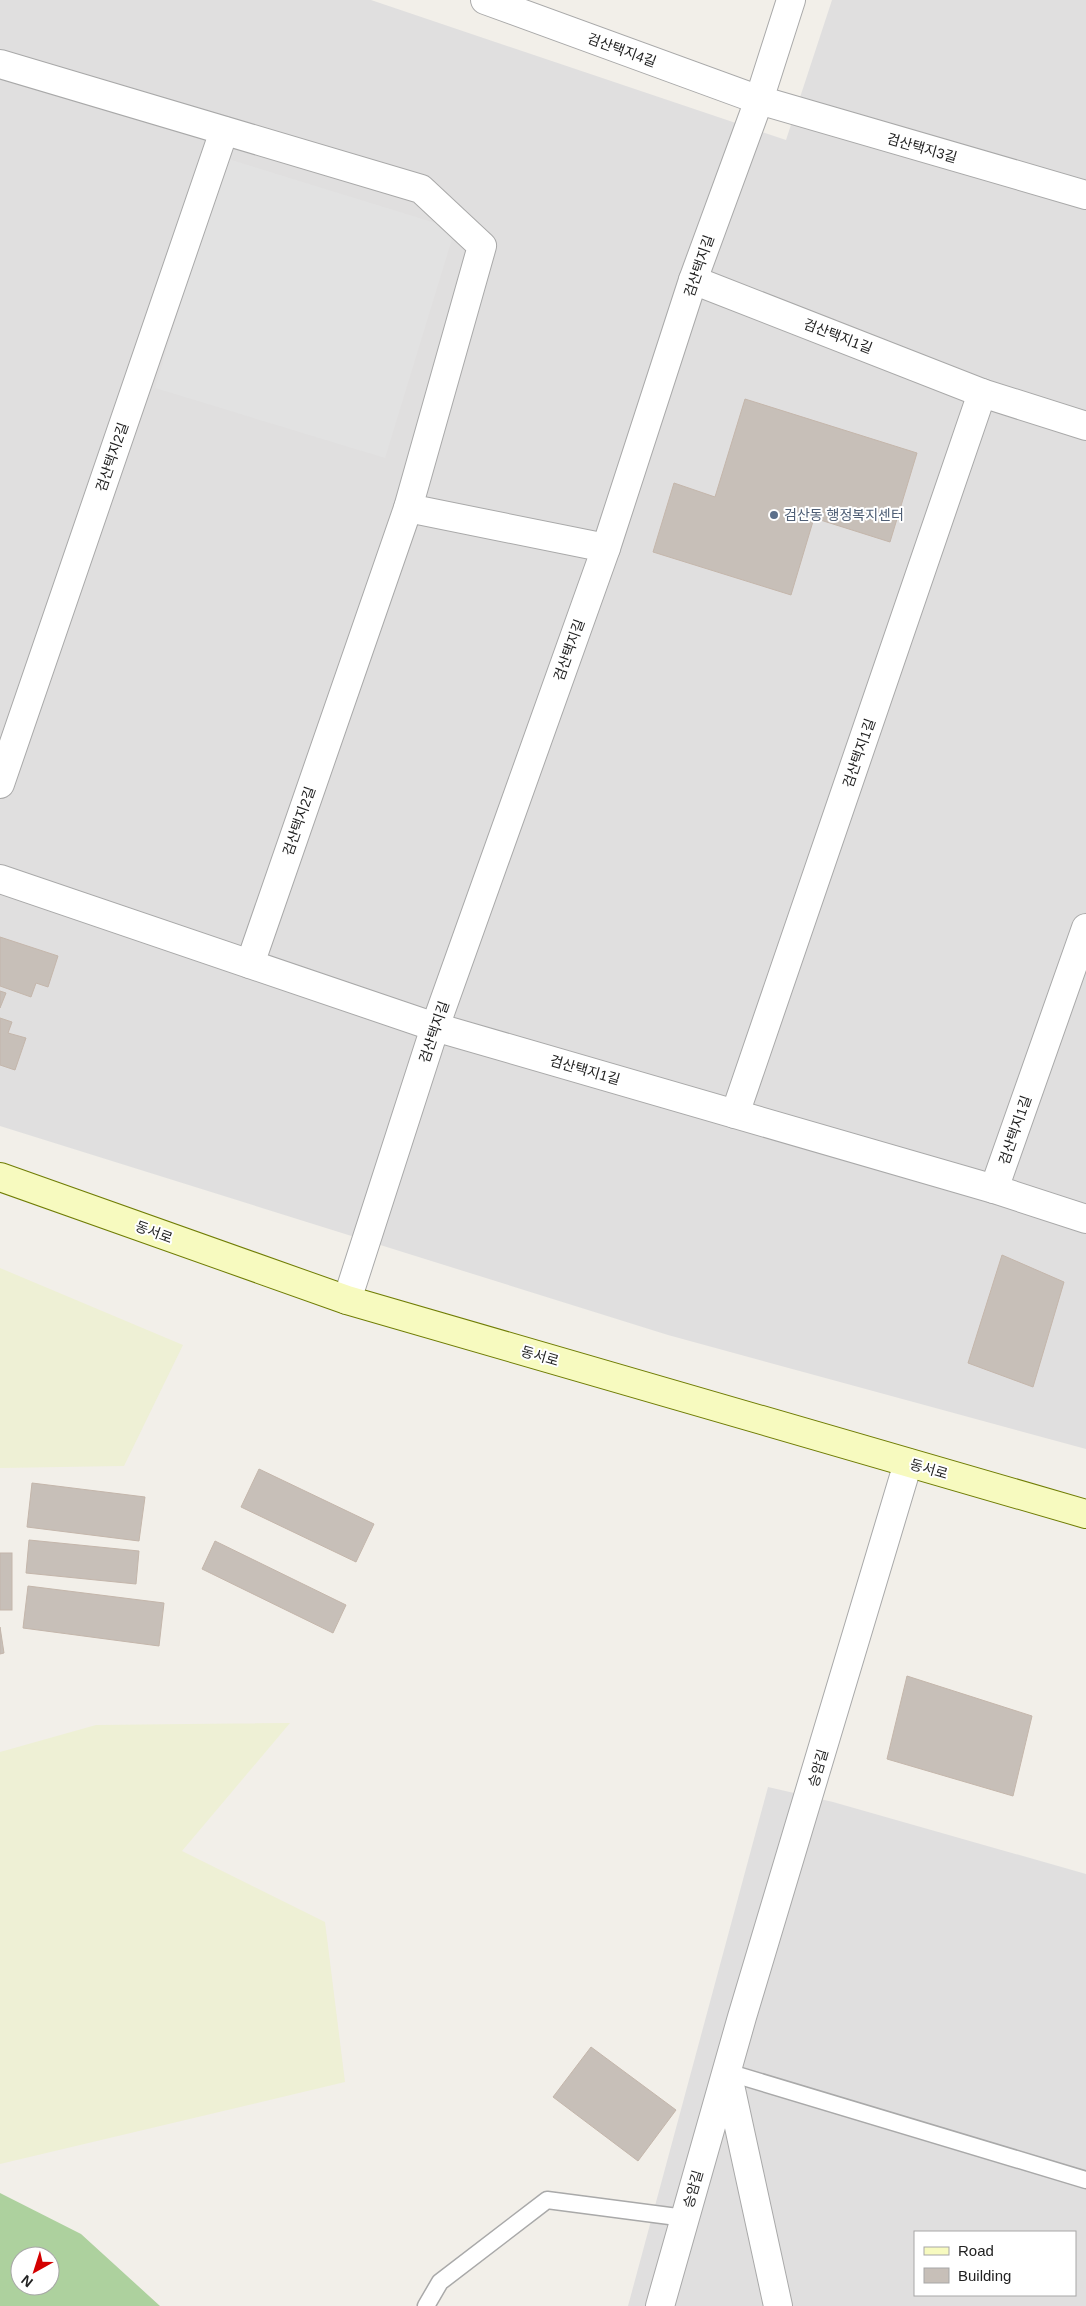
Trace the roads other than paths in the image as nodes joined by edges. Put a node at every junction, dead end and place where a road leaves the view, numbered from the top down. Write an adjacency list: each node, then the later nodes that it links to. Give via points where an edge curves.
1 (485, 0): 4 (street, 검산택지4길)
2 (792, 0): 4 (street, 검산택지길)
3 (0, 64): 5 (street, 검산택지2길)
4 (759, 100): 6 (street, 검산택지3길); 7 (street, 검산택지길)
5 (224, 131): 10 (street, 검산택지2길, via 421,189 482,246); 12 (street, 검산택지2길)
6 (1086, 195)
7 (693, 280): 8 (street, 검산택지1길); 11 (street, 검산택지길)
8 (982, 393): 9 (street, 검산택지1길); 17 (street, 검산택지1길)
9 (1086, 426)
10 (408, 508): 11 (street); 15 (street, 검산택지2길)
11 (606, 548): 16 (street, 검산택지길)
12 (0, 784)
13 (0, 879): 15 (street)
14 (1086, 928): 19 (street, 검산택지1길)
15 (250, 964): 16 (street)
16 (435, 1027): 17 (street, 검산택지1길); 21 (street, 검산택지길)
17 (735, 1114): 19 (street, 검산택지1길)
18 (0, 1177): 21 (main road, 동서로)
19 (994, 1189): 20 (street, 검산택지1길)
20 (1086, 1219)
21 (347, 1300): 22 (main road, 동서로)
22 (908, 1463): 23 (main road, 동서로); 24 (street, 승암길)
23 (1086, 1514)
24 (727, 2072): 25 (lane); 26 (street, 승암길); 29 (street, 승암길)
25 (1086, 2180)
26 (685, 2218): 27 (lane, via 547,2200 440,2282); 28 (street, 승암길)
27 (426, 2306)
28 (660, 2306)
29 (778, 2306)

